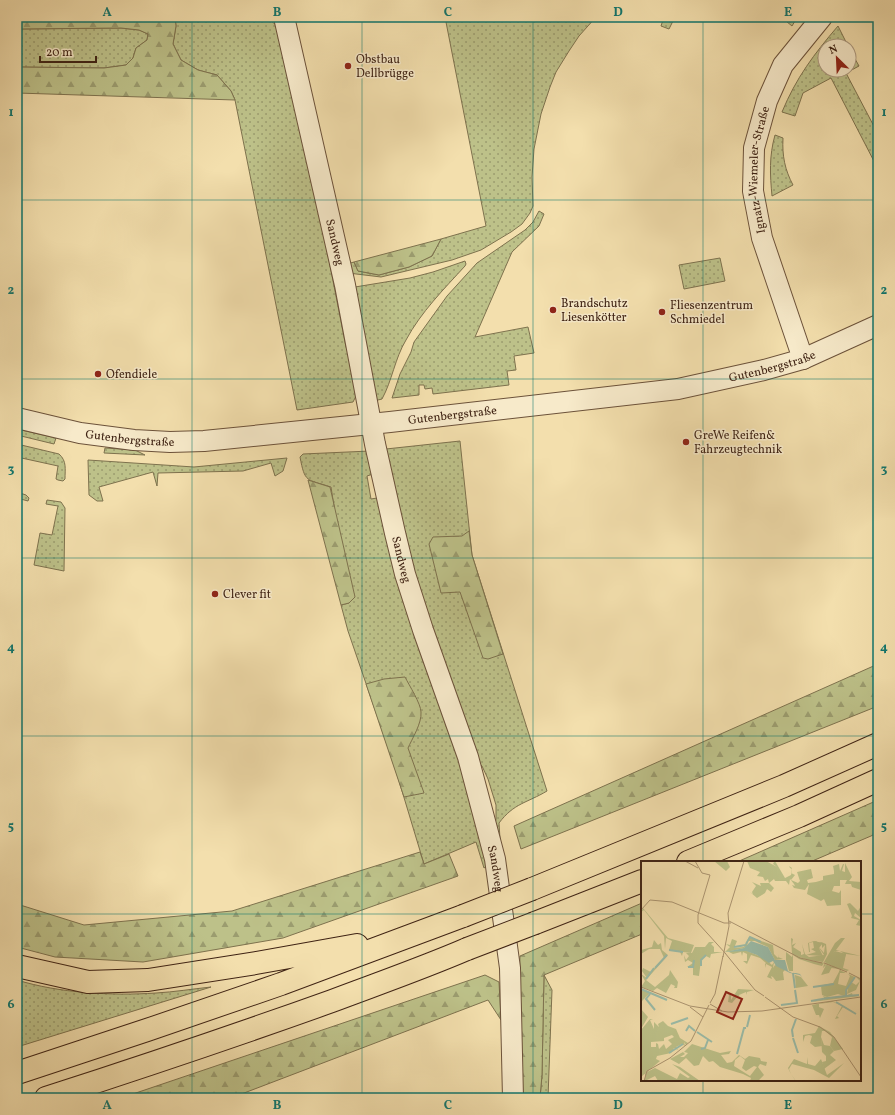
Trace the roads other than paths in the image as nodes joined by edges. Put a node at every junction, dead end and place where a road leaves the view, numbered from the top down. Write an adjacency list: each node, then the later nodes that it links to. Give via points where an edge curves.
1 (284, 17): 6 (street, Sandweg, via 345,285)
2 (822, 17): 4 (street, Ignatz-Wiemeler-Straße, via 783,66 767,101 754,148 753,191 762,238)
3 (878, 325): 4 (street, Gutenbergstraße)
4 (803, 359): 6 (street, Gutenbergstraße, via 678,389)
5 (17, 418): 6 (street, Gutenbergstraße, via 80,433 170,442)
6 (371, 424): 15 (street, Sandweg, via 406,574 468,757 495,859 510,968)
7 (878, 744): 11 (highway, bridge, via 784,786)
8 (878, 780): 9 (highway)
9 (690, 861)
10 (641, 881): 14 (highway, bridge, via 283,1019)
11 (416, 934): 12 (highway, via 148,980 88,982); 13 (highway, via 252,994)
12 (17, 966)
13 (17, 1073)
14 (46, 1098)
15 (514, 1098)

